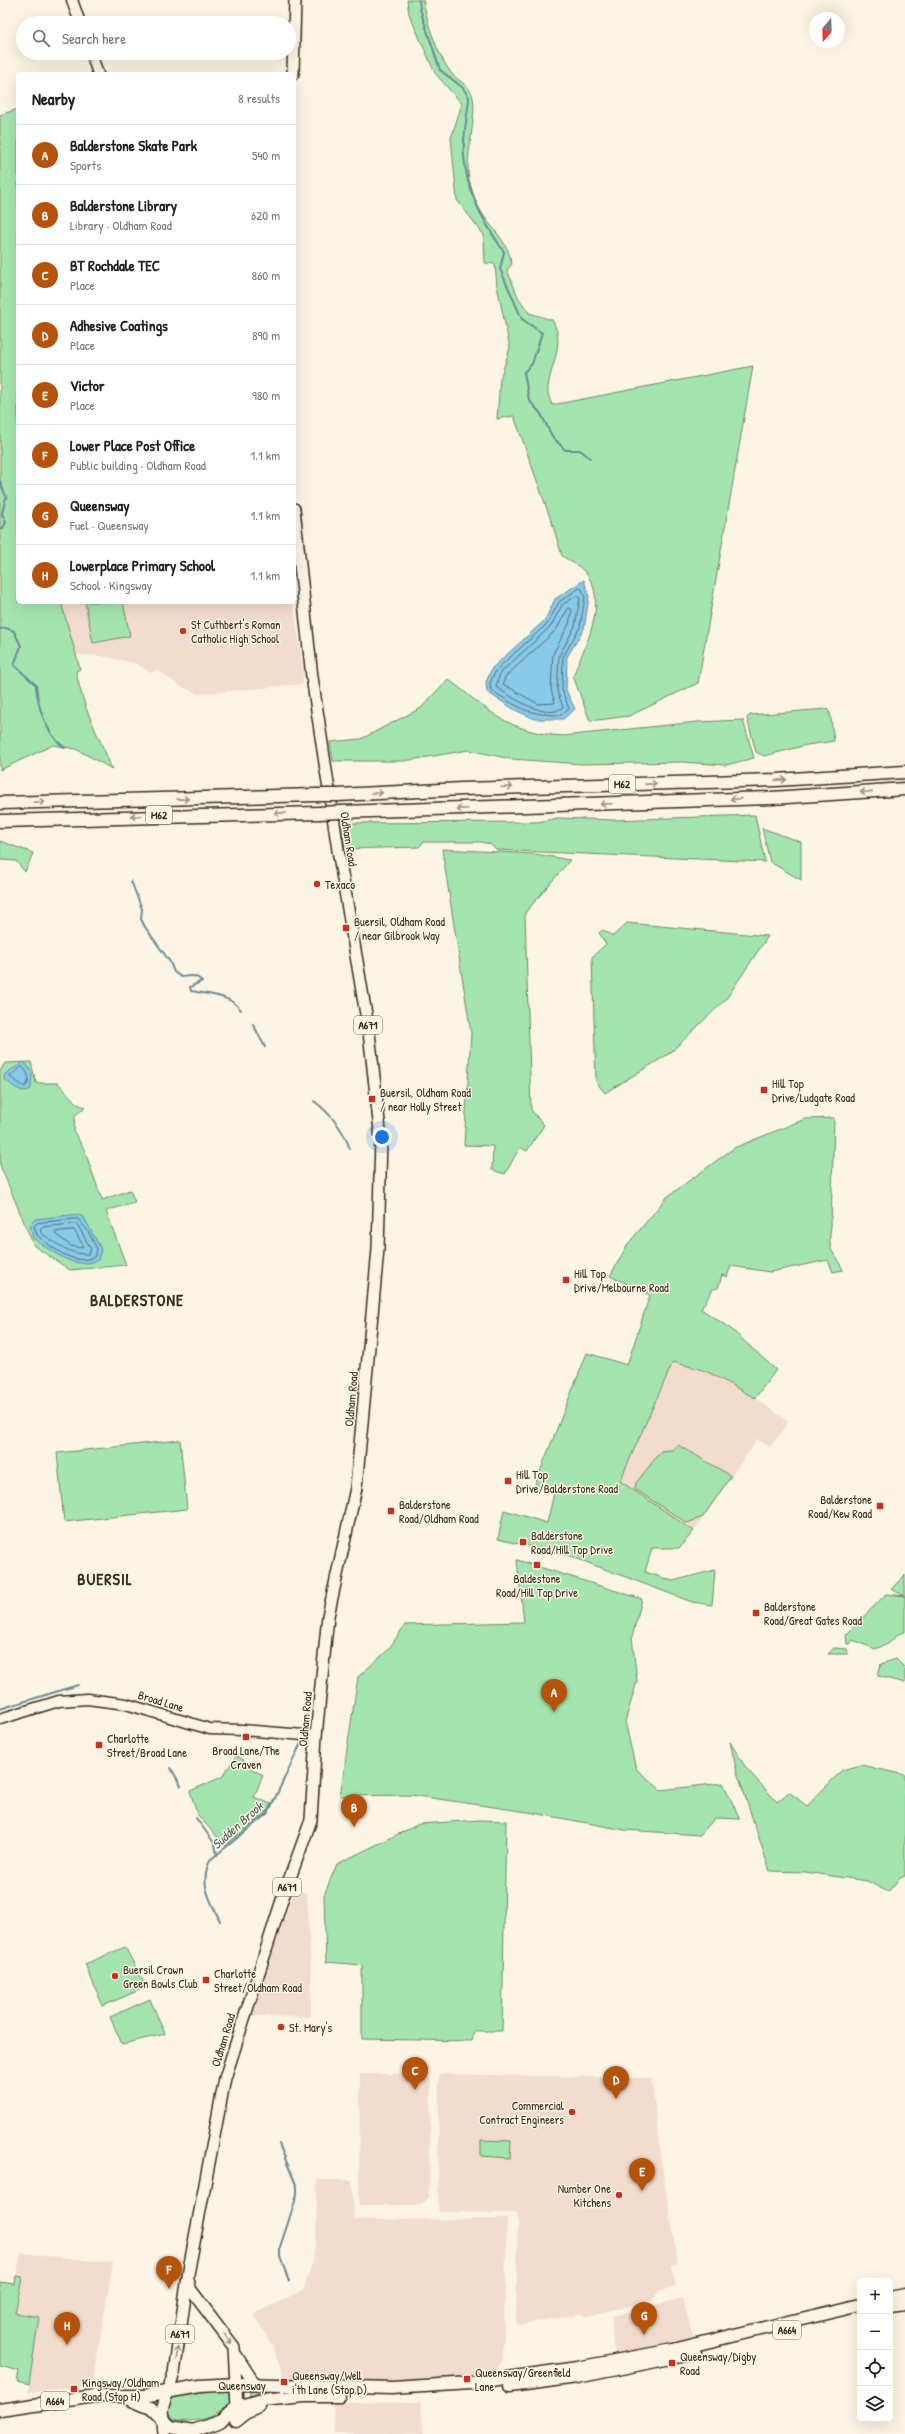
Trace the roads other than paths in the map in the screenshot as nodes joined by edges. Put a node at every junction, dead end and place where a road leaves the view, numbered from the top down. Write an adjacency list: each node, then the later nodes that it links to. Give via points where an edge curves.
1 (72, 0): 3 (main road)
2 (295, 0): 4 (main road)
3 (78, 16)
4 (295, 16)
5 (93, 60): 7 (main road)
6 (293, 60): 8 (main road)
7 (97, 72)
8 (293, 72)
9 (296, 548): 10 (main road, Oldham Road / A671)
10 (297, 567): 16 (main road, Oldham Road / A671, via 338,850 369,1032 382,1159 378,1249 356,1488 328,1616)
11 (905, 772): 13 (highway, M62, one-way to 11, bridge, via 338,795 507,787 746,781)
12 (905, 790): 14 (highway, M62, one-way to 14, bridge, via 647,803)
13 (0, 803)
14 (0, 821)
15 (0, 1719): 16 (main road, Broad Lane, via 59,1701 87,1699 126,1704 210,1729)
16 (316, 1736): 17 (main road, Oldham Road / A671, via 311,1820 283,1897 227,2070 206,2170)
17 (188, 2277): 21 (main road, Oldham Road / A671, via 191,2290); 25 (main road, Oldham Road / A671)
18 (905, 2295): 19 (highway)
19 (893, 2297)
20 (905, 2304): 23 (highway)
21 (202, 2306): 25 (main road, A671, via 191,2307); 26 (main road, Oldham Road / A671, one-way to 26, via 234,2347)
22 (857, 2306): 28 (highway, Queensway / A664, via 673,2350 576,2368 471,2383 392,2388)
23 (893, 2306)
24 (857, 2313): 31 (highway, Queensway / A664, via 678,2357 577,2377 439,2395)
25 (182, 2318): 29 (main road, Oldham Road / A671, one-way to 25, via 174,2373)
26 (236, 2354): 27 (main road, A671); 28 (main road)
27 (237, 2384): 28 (highway, Queensway / A664); 29 (highway, Queensway / A664); 32 (main road, A671)
28 (258, 2385)
29 (168, 2390): 30 (highway, A664); 34 (main road, Oldham Road / A671)
30 (126, 2397): 33 (highway, A664, via 95,2396); 34 (highway, A664, via 151,2408)
31 (283, 2398): 32 (highway, Queensway / A664, via 261,2400); 35 (highway, A664, via 251,2410)
32 (237, 2407): 36 (highway, Queensway / A664, via 221,2421)
33 (0, 2410)
34 (161, 2419): 36 (highway, Queensway / A664, via 171,2427); 37 (main road, Oldham Road / A671)
35 (236, 2421)
36 (187, 2433)
37 (164, 2434)

